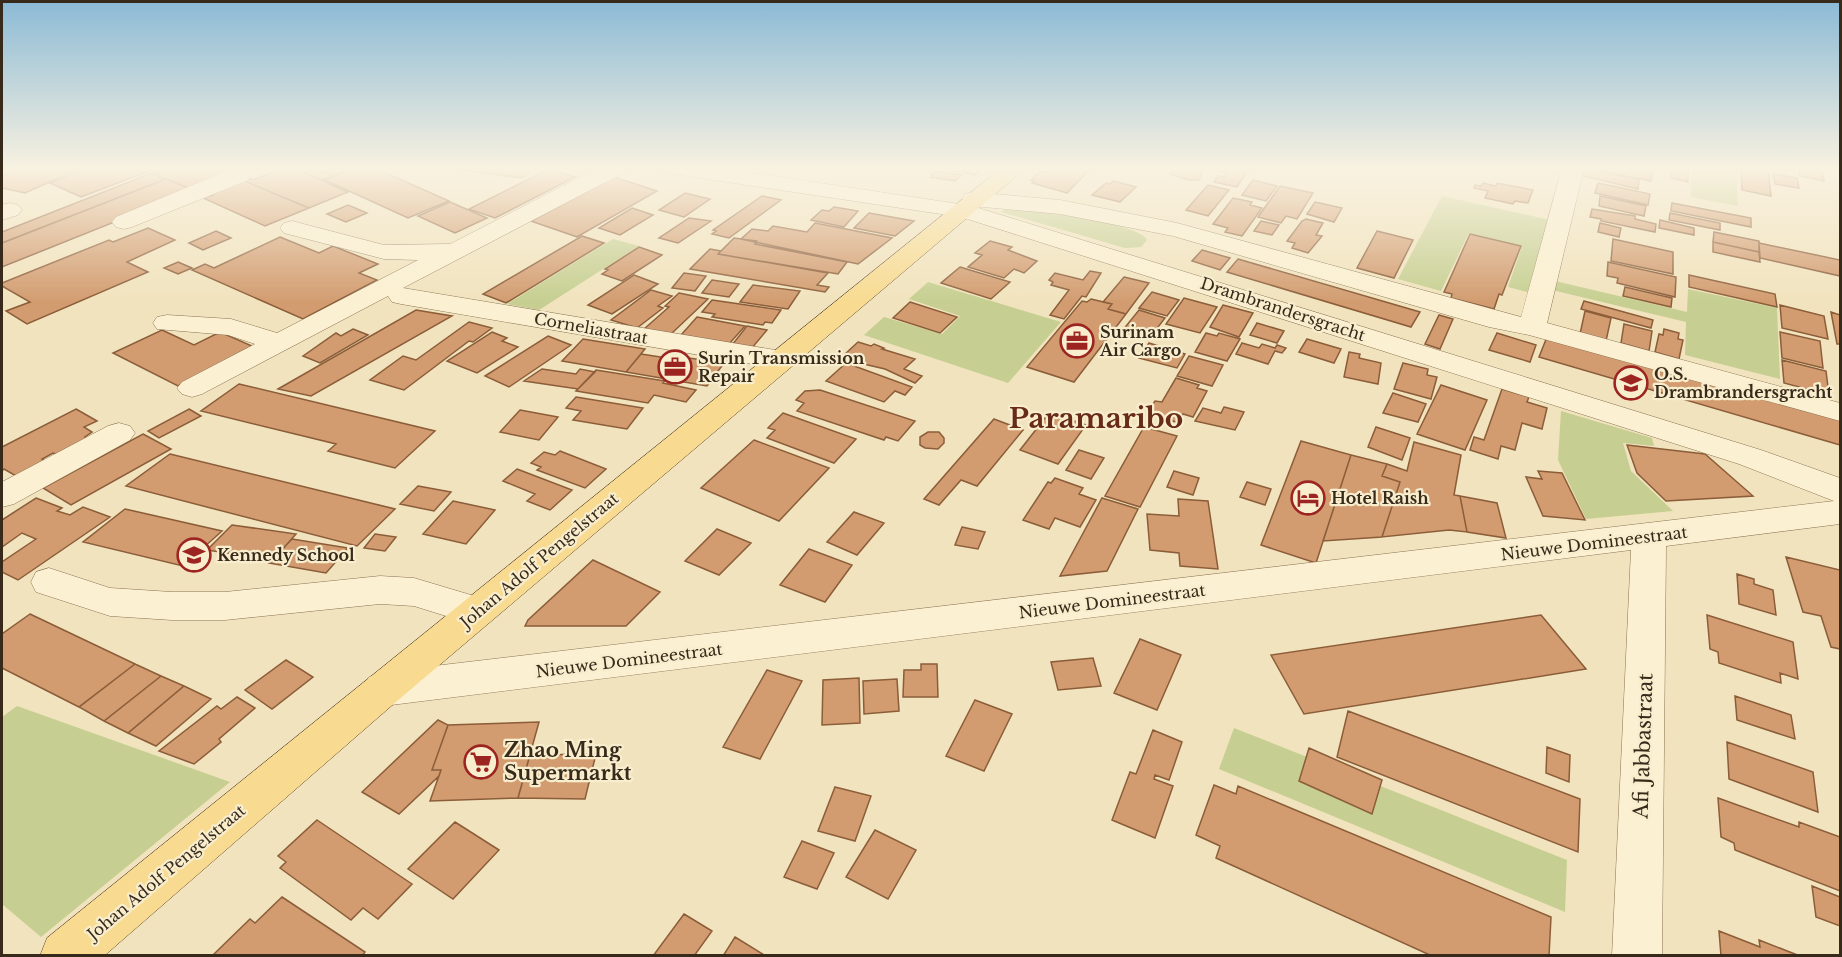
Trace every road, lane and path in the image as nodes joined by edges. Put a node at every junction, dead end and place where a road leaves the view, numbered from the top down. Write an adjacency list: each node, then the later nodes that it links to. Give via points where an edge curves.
1 (147, 213): 7 (street)
2 (532, 213): 10 (street)
3 (962, 213): 16 (main road, Johan Adolf Pengelstraat)
4 (993, 213): 11 (street, Drambrandersgracht)
5 (1089, 213): 9 (street, Drambrandersgracht)
6 (1561, 213): 14 (street)
7 (124, 222)
8 (292, 228): 10 (street, via 384,252)
9 (1177, 230): 11 (street); 14 (street, Drambrandersgracht)
10 (464, 249): 15 (street)
11 (1142, 265): 20 (street, Drambrandersgracht, via 1750,457)
12 (401, 296): 16 (street, Corneliastraat)
13 (167, 323): 15 (street, via 231,327)
14 (1532, 327): 18 (street, Drambrandersgracht)
15 (281, 343): 17 (street)
16 (781, 360): 25 (main road, Johan Adolf Pengelstraat)
17 (192, 388)
18 (1840, 412)
19 (119, 433): 21 (street)
20 (1840, 491)
21 (2, 496)
22 (1840, 512): 23 (street, Nieuwe Domineestraat)
23 (1649, 536): 26 (street, Nieuwe Domineestraat); 28 (street, Afi Jabbastraat)
24 (49, 582): 25 (street, via 110,602 225,606 380,590 414,592)
25 (478, 611): 26 (main road, Johan Adolf Pengelstraat)
26 (383, 690): 27 (main road, Johan Adolf Pengelstraat)
27 (75, 953)
28 (1637, 956)

